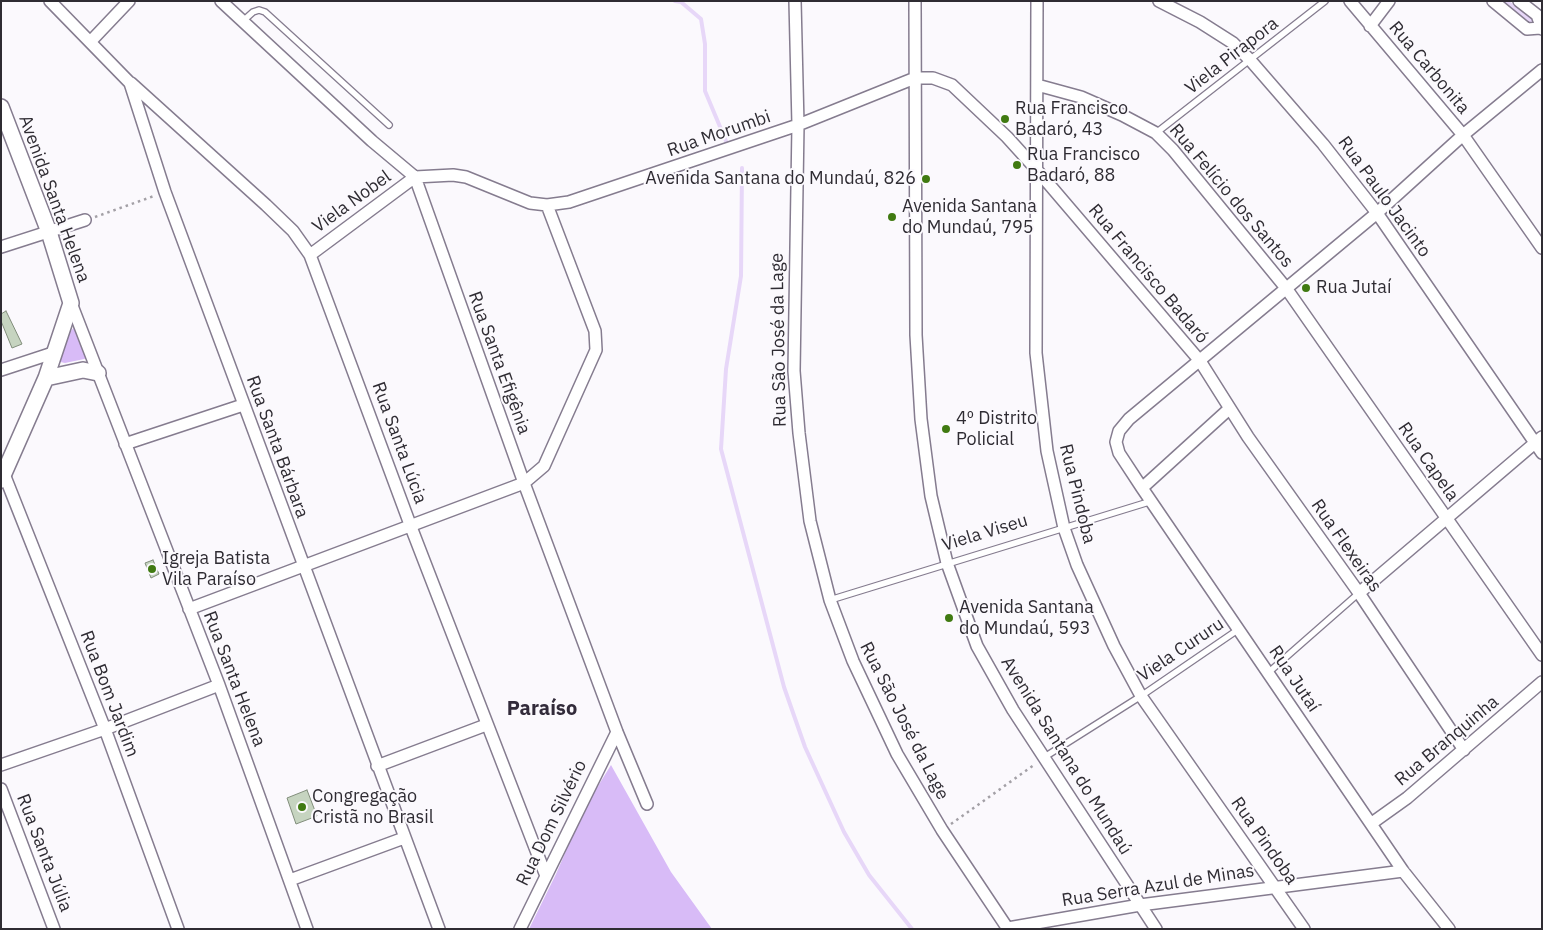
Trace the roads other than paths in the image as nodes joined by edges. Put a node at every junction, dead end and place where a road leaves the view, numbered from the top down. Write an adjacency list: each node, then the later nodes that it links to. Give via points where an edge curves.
1 (50, 1): 16 (street, Rua Santa Bárbara)
2 (129, 1): 16 (street)
3 (222, 1): 13 (street)
4 (795, 1): 25 (street, Rua São José da Lage)
5 (915, 1): 19 (street, Avenida Santana do Mundaú)
6 (1036, 1): 21 (street, Rua Pindoba)
7 (1159, 1): 17 (street, Rua Paulo Jacinto, via 1233,43)
8 (1325, 1): 17 (lane, Viela Pirapora)
9 (1350, 1): 14 (street, Rua Carbonita)
10 (1389, 1): 14 (street)
11 (1493, 1): 15 (street, via 1527,29)
12 (1519, 1): 15 (street, via 1537,15)
13 (243, 21): 24 (lane, via 252,12 265,12); 29 (street)
14 (1370, 26): 27 (street, Rua Carbonita)
15 (1541, 28)
16 (91, 41): 20 (street, Rua Santa Bárbara)
17 (1251, 61): 26 (lane, Viela Pirapora); 31 (street, Rua Paulo Jacinto)
18 (1542, 70): 27 (street, Rua Jutaí)
19 (915, 78): 25 (street, Rua Morumbi); 28 (street, Rua Francisco Badaró, via 933,78 952,85); 56 (street, Avenida Santana do Mundaú, via 916,335 931,496)
20 (130, 83): 36 (street, Rua Santa Lúcia, via 266,205 293,231); 44 (street, Rua Santa Bárbara, via 164,192)
21 (1037, 85): 26 (street, Rua Felício dos Santos, via 1081,97); 28 (street, Rua Pindoba)
22 (1, 107): 23 (street, Avenida Santa Helena)
23 (4, 125): 33 (street, Avenida Santa Helena)
24 (389, 125)
25 (798, 125): 30 (street, Rua Morumbi, via 570,202); 59 (street, Rua São José da Lage, via 794,371 810,521)
26 (1156, 134): 37 (street, Rua Felício dos Santos, via 1173,150)
27 (1463, 135): 31 (street, Rua Jutaí); 35 (street, Rua Carbonita)
28 (1036, 169): 40 (street, Rua Francisco Badaró); 55 (street, Rua Pindoba, via 1036,353 1047,451)
29 (415, 178): 30 (street, Rua Morumbi, via 466,177 530,203); 36 (street, Viela Nobel); 50 (street, Rua Santa Efigênia)
30 (547, 205): 50 (street, via 595,331 596,350 544,466)
31 (1377, 212): 37 (street, Rua Jutaí); 46 (street, Rua Paulo Jacinto)
32 (85, 220): 33 (street)
33 (49, 232): 34 (street); 38 (street, Avenida Santa Helena)
34 (1, 247)
35 (1542, 248)
36 (310, 254): 54 (street, Rua Santa Lúcia)
37 (1286, 288): 40 (street, Rua Jutaí); 53 (street, Rua Capela)
38 (71, 304): 39 (street); 42 (street, Rua Santa Helena)
39 (56, 352): 41 (street); 43 (street)
40 (1200, 362): 45 (street, Rua Flexeiras); 51 (street, Rua Jutaí, via 1128,419 1119,431 1116,442 1119,452)
41 (1, 370)
42 (98, 372): 43 (street, via 83,370); 47 (street, Rua Santa Helena)
43 (46, 378): 49 (street)
44 (243, 405): 47 (street); 57 (street, Rua Santa Bárbara)
45 (1229, 409): 51 (street); 58 (street, Rua Flexeiras)
46 (1538, 440): 48 (street, Rua Paulo Jacinto); 53 (street)
47 (125, 444): 60 (street, Rua Santa Helena)
48 (1542, 453)
49 (3, 477): 68 (street, Rua Bom Jardim)
50 (524, 484): 54 (street); 69 (street, Rua Santa Efigênia)
51 (1142, 488): 52 (street, Rua Jutaí)
52 (1152, 501): 55 (lane, Viela Viseu); 61 (street, Rua Jutaí)
53 (1445, 517): 58 (street); 62 (street, Rua Capela)
54 (411, 527): 57 (street); 67 (street, Rua Santa Lúcia)
55 (1064, 528): 56 (lane, Viela Viseu); 66 (street, Rua Pindoba, via 1114,646)
56 (947, 563): 59 (lane, Viela Viseu); 71 (street, Avenida Santana do Mundaú, via 977,646)
57 (303, 566): 60 (street); 73 (street, Rua Santa Bárbara)
58 (1359, 593): 63 (lane); 70 (street, Rua Flexeiras)
59 (830, 600): 83 (street, Rua São José da Lage, via 853,661 897,754 942,830)
60 (189, 609): 65 (street, Rua Santa Helena)
61 (1239, 629): 63 (street, Rua Jutaí); 66 (lane, Viela Cururu)
62 (1542, 655)
63 (1269, 672): 76 (street, Rua Jutaí)
64 (1542, 682): 70 (street, Rua Branquinha)
65 (219, 685): 68 (street); 80 (street, Rua Santa Helena)
66 (1141, 696): 71 (lane, Viela Cururu); 81 (street, Rua Pindoba)
67 (486, 726): 73 (street); 79 (street, Rua Santa Lúcia)
68 (105, 729): 72 (street); 85 (street, Rua Bom Jardim)
69 (616, 732): 75 (street, Rua Santa Efigênia); 79 (street, Rua Dom Silvério)
70 (1464, 750): 76 (street, Rua Branquinha)
71 (1044, 758): 82 (street, Avenida Santana do Mundaú)
72 (1, 766)
73 (377, 766): 77 (street, Rua Santa Bárbara)
74 (1, 789): 84 (street, Rua Santa Júlia)
75 (647, 804)
76 (1372, 823): 78 (street, Rua Jutaí)
77 (404, 838): 80 (street); 87 (street, Rua Santa Bárbara)
78 (1403, 871): 81 (street, Rua Serra Azul de Minas); 91 (street, Rua Jutaí)
79 (546, 876): 88 (street, Rua Dom Silvério)
80 (290, 880): 86 (street, Rua Santa Helena)
81 (1275, 887): 82 (street, Rua Serra Azul de Minas); 90 (street, Rua Pindoba)
82 (1140, 905): 83 (street, Rua Serra Azul de Minas); 89 (street, Avenida Santana do Mundaú)
83 (1008, 928)
84 (54, 929)
85 (178, 929)
86 (307, 929)
87 (439, 929)
88 (520, 929)
89 (1156, 929)
90 (1304, 929)
91 (1449, 929)

